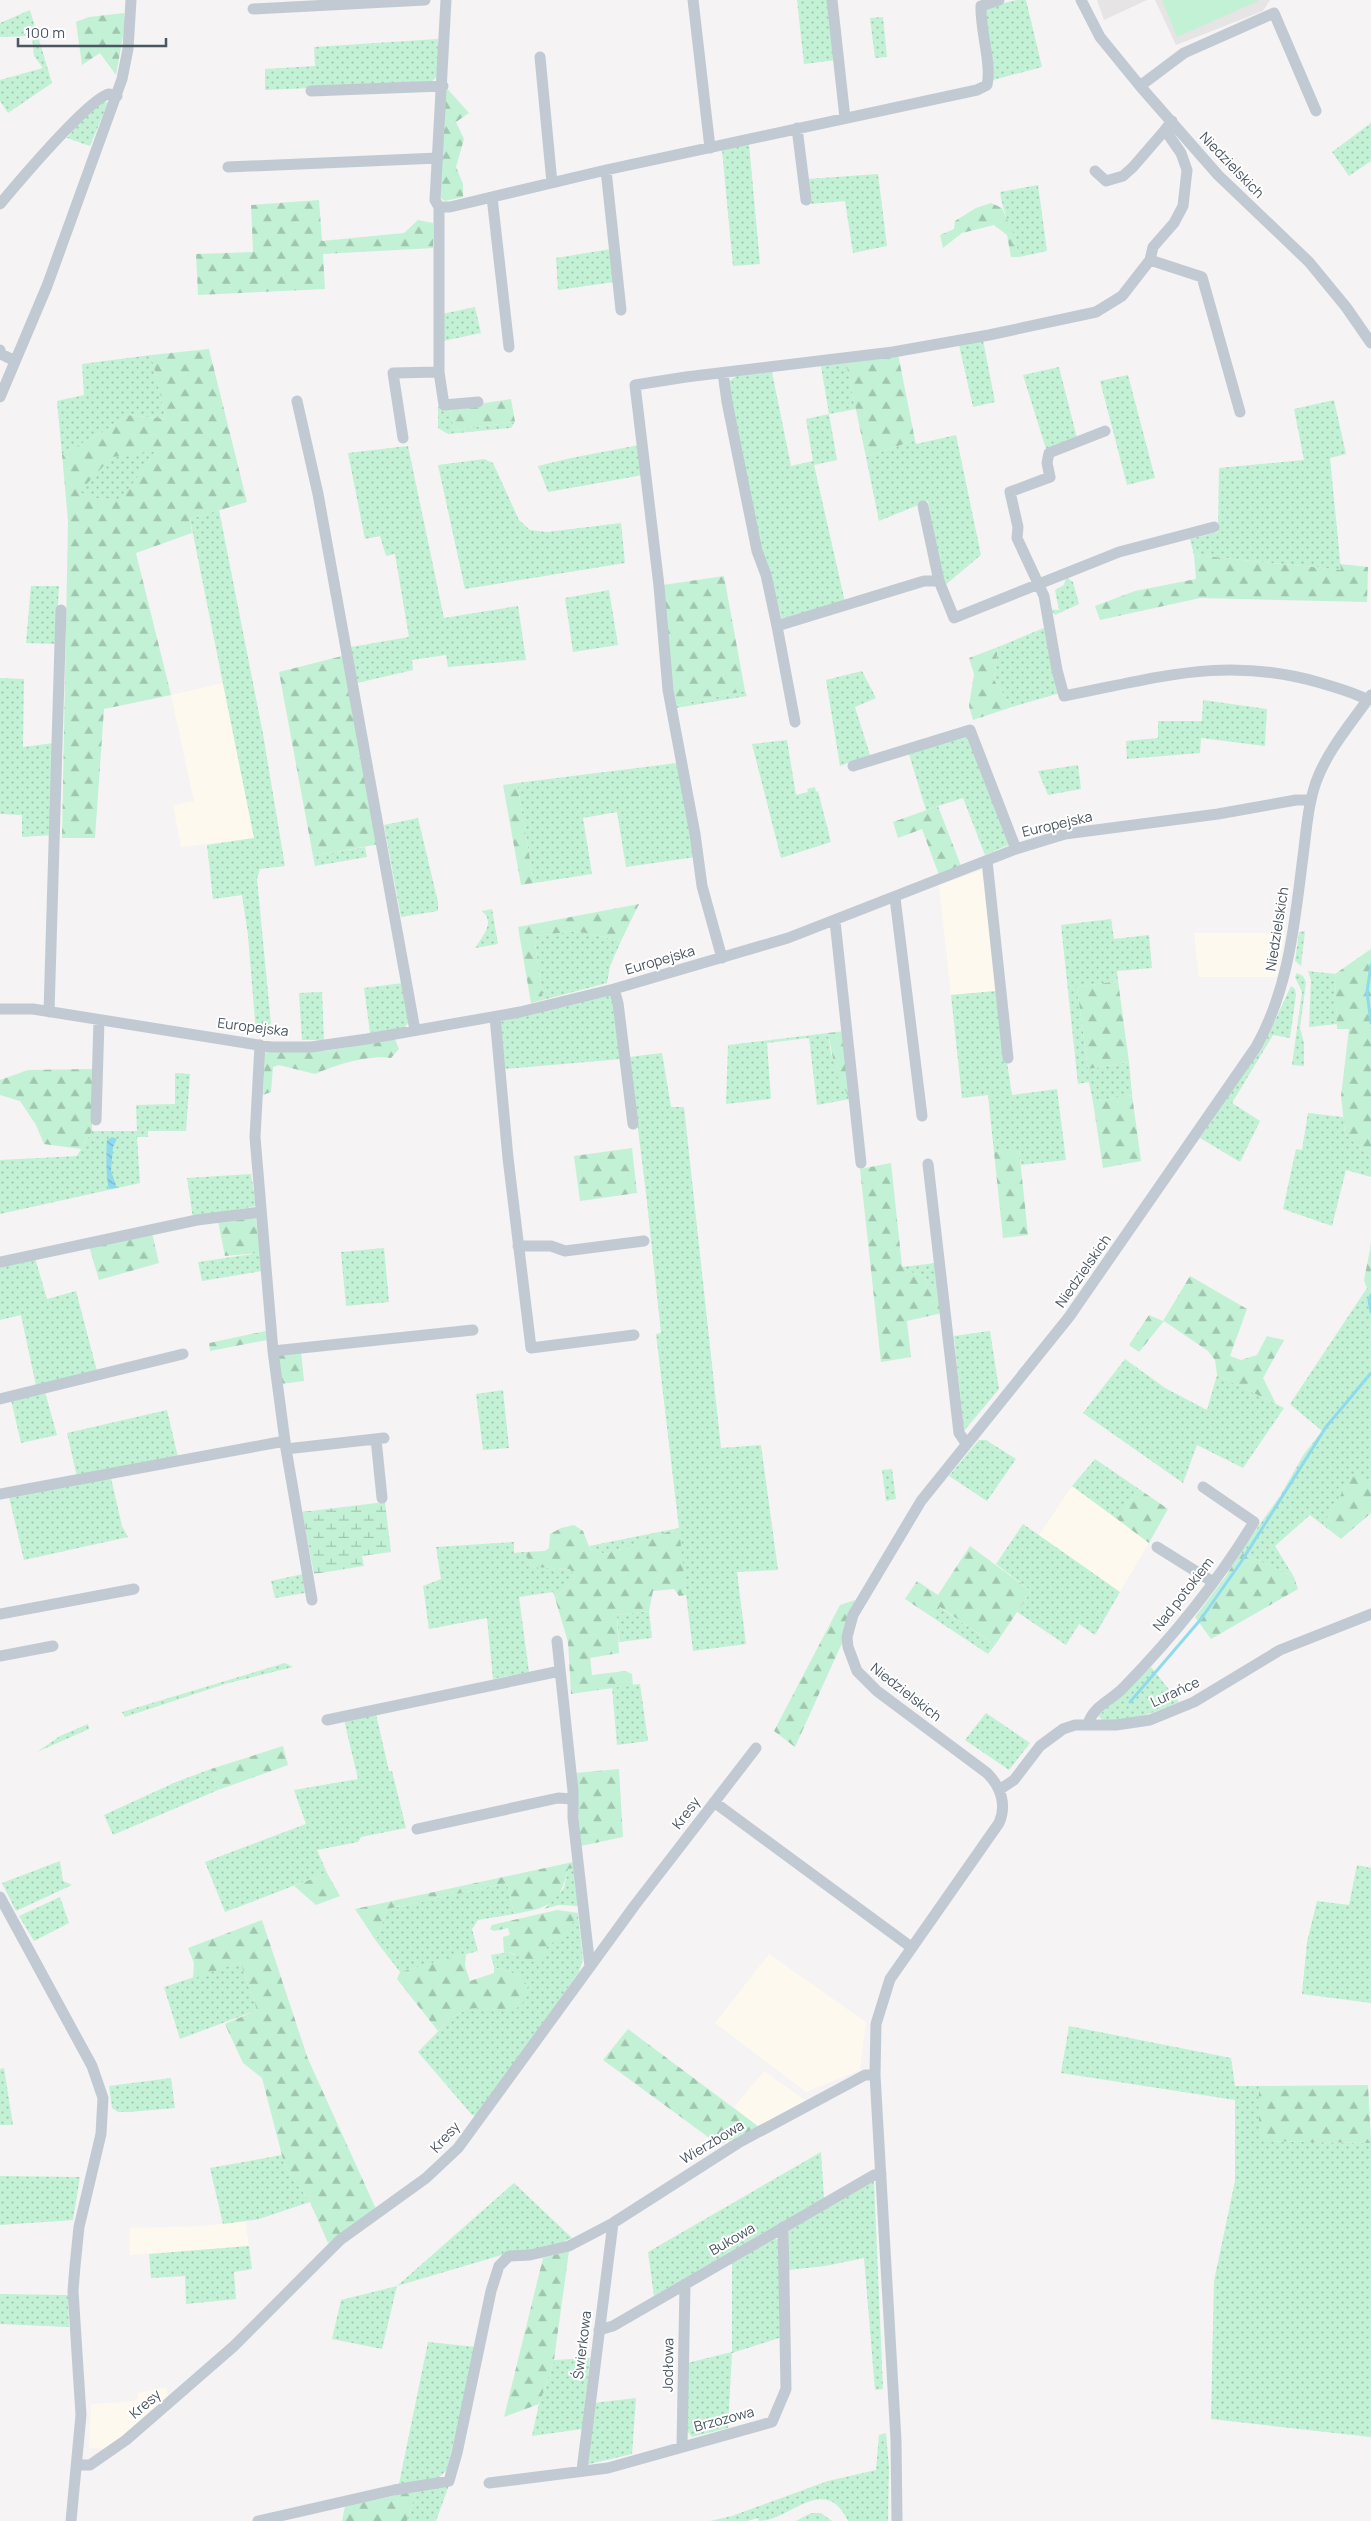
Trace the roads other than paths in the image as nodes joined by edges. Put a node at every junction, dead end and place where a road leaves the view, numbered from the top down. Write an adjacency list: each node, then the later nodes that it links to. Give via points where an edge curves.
1 (131, 0): 13 (street, via 126,61)
2 (426, 0): 8 (street)
3 (446, 0): 10 (street)
4 (693, 0): 18 (street)
5 (832, 0): 15 (street)
6 (999, 0): 15 (street, via 981,6 987,86)
7 (1081, 0): 11 (street, Niedzielskich, via 1100,36)
8 (253, 9)
9 (540, 56): 23 (street)
10 (443, 86): 12 (street); 19 (street)
11 (1140, 86): 14 (street, via 1184,52 1274,13); 16 (street, Niedzielskich)
12 (311, 91)
13 (117, 96): 26 (street, via 108,94 80,115); 33 (street, via 47,286)
14 (1316, 111)
15 (845, 118): 17 (street)
16 (1168, 126): 22 (street, via 1123,176 1106,181); 28 (street, via 1187,170 1186,192 1174,223 1153,247); 30 (street, Niedzielskich, via 1309,262)
17 (797, 128): 18 (street); 25 (street)
18 (710, 148): 21 (street)
19 (438, 158): 20 (street); 27 (street, via 435,200)
20 (228, 167)
21 (606, 170): 23 (street); 29 (street)
22 (1095, 171)
23 (552, 183): 24 (street)
24 (492, 197): 27 (street); 31 (street)
25 (806, 200)
26 (0, 204)
27 (438, 207): 34 (street)
28 (1150, 260): 35 (street, via 1122,296 1096,312 893,352); 39 (street, via 1202,277)
29 (621, 310)
30 (1371, 343)
31 (509, 347)
32 (0, 350): 33 (street, via 1,354)
33 (15, 361): 36 (street)
34 (439, 372): 38 (street, via 444,405); 41 (street, via 393,373)
35 (723, 373): 47 (street, via 757,551 766,575); 56 (street, via 635,385 668,690 696,834 702,886)
36 (0, 397)
37 (297, 401): 62 (street, via 318,494)
38 (478, 402)
39 (1240, 412)
40 (1105, 431): 45 (street, via 1049,453 1050,478 1010,492 1018,527 1017,538)
41 (403, 438)
42 (923, 506): 44 (street)
43 (1214, 527): 45 (street, via 1120,552)
44 (939, 580): 45 (street, via 954,618); 47 (street)
45 (1038, 584): 48 (street, via 1044,596 1064,696 1150,677 1232,669 1268,671)
46 (61, 610): 59 (street)
47 (777, 626): 49 (street)
48 (1369, 697): 51 (street, Niedzielskich, via 1325,762)
49 (795, 722)
50 (853, 766): 52 (street, via 970,730)
51 (1311, 800): 52 (street, Europejska, via 1065,834); 79 (street, Niedzielskich, via 1288,965 1269,1024 1239,1073 1069,1317)
52 (1016, 849): 53 (street, Europejska)
53 (987, 861): 54 (street, Europejska); 64 (street)
54 (895, 898): 55 (street, Europejska); 65 (street)
55 (835, 921): 56 (street, Europejska); 68 (street)
56 (722, 958): 57 (street, Europejska)
57 (614, 989): 60 (street, Europejska); 67 (street)
58 (0, 1009): 59 (street, Europejska)
59 (49, 1012): 61 (street, Europejska)
60 (495, 1016): 62 (street, Europejska); 72 (street)
61 (99, 1020): 63 (street, Europejska); 66 (street)
62 (415, 1030): 63 (street, Europejska, via 311,1047)
63 (260, 1045): 70 (street, via 255,1137)
64 (1008, 1058)
65 (922, 1116)
66 (96, 1120)
67 (633, 1124)
68 (861, 1163)
69 (928, 1164): 79 (street, via 959,1433)
70 (261, 1212): 73 (street, via 197,1220); 76 (street)
71 (644, 1241): 72 (street, via 565,1250 551,1246)
72 (518, 1246): 75 (street, via 531,1348)
73 (0, 1262)
74 (474, 1330): 76 (street)
75 (634, 1335)
76 (273, 1351): 80 (street)
77 (183, 1354): 78 (street)
78 (0, 1399)
79 (966, 1442): 97 (street, Niedzielskich, via 917,1506 866,1591 849,1626 848,1647 864,1680 987,1773)
80 (285, 1445): 82 (street); 83 (street, via 380,1439); 87 (street)
81 (1203, 1487): 85 (street, Nad potokiem, via 1254,1522)
82 (0, 1494)
83 (382, 1498)
84 (1157, 1547): 85 (street)
85 (1213, 1582): 95 (street, Nad potokiem, via 1146,1665 1121,1691 1091,1713)
86 (134, 1589): 88 (street)
87 (312, 1600)
88 (0, 1614)
89 (1371, 1614): 95 (street, Lurańce, via 1280,1650 1194,1702 1150,1720 1116,1725)
90 (557, 1641): 93 (street)
91 (53, 1646): 92 (street)
92 (0, 1656)
93 (560, 1671): 94 (street); 98 (street)
94 (327, 1720)
95 (1088, 1724): 97 (street, Lurańce, via 1063,1729 1040,1746 1014,1780)
96 (756, 1748): 99 (street, Kresy)
97 (999, 1790): 102 (street, via 1003,1808 999,1823)
98 (572, 1798): 100 (street, via 558,1798); 103 (street)
99 (714, 1802): 102 (street); 103 (street, Kresy)
100 (417, 1829)
101 (0, 1897): 111 (street, via 92,2066 103,2098 101,2134 79,2227 74,2270 81,2407)
102 (911, 1947): 104 (street, via 890,1979 883,1999 876,2024)
103 (590, 1967): 111 (street, Kresy, via 458,2148 426,2178 340,2240 234,2346 126,2440 95,2462)
104 (875, 2075): 105 (street); 106 (street, Wierzbowa, via 865,2075 738,2142)
105 (881, 2174): 107 (street, Bukowa); 116 (street, via 897,2450)
106 (613, 2223): 109 (street, Świerkowa); 115 (street, Wierzbowa, via 569,2246 530,2256 509,2256 499,2266 490,2291 449,2481)
107 (783, 2227): 108 (street, Bukowa); 110 (street, Brzozowa, via 786,2389 778,2410 772,2422)
108 (685, 2284): 109 (street, Bukowa, via 613,2326); 110 (street, Jodłowa)
109 (599, 2330): 112 (street, Świerkowa)
110 (682, 2446): 112 (street, Brzozowa, via 608,2468)
111 (77, 2465): 114 (street)
112 (582, 2470): 113 (street, Brzozowa)
113 (489, 2482)
114 (71, 2521)
115 (258, 2521)
116 (897, 2521)

